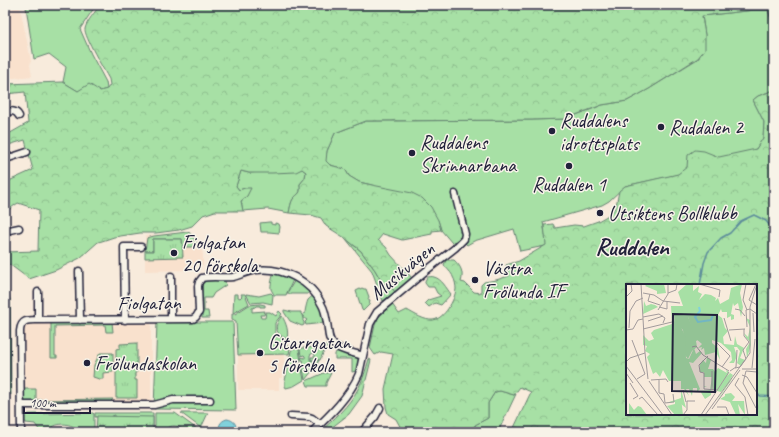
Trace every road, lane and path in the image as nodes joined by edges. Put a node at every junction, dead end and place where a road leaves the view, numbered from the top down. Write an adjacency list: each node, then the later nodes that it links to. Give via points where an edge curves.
1 (5, 112): 2 (street, via 14,111)
2 (19, 116)
3 (27, 152): 4 (street)
4 (5, 160)
5 (455, 194): 16 (street, Musikvägen, via 464,239 376,312 370,324)
6 (19, 228): 7 (street)
7 (5, 231)
8 (141, 247): 15 (street, via 124,247)
9 (79, 271): 14 (street)
10 (171, 276): 12 (street)
11 (38, 292): 13 (street)
12 (171, 319): 15 (street, Fiolgatan); 16 (street, Fiolgatan, via 196,317 199,312 198,286 202,278 235,276 255,270 282,271 306,284 319,300 328,323 328,335 333,344)
13 (38, 320): 14 (street, Fiolgatan); 18 (street, Fiolgatan, via 21,324)
14 (80, 320): 15 (street, Fiolgatan)
15 (125, 320)
16 (363, 356): 21 (street, Musikvägen, via 356,381)
17 (210, 400): 18 (street, via 174,400 154,405)
18 (21, 405): 22 (street)
19 (380, 408): 24 (street)
20 (291, 416): 21 (street, via 309,417)
21 (320, 424): 23 (street, Musikvägen)
22 (21, 432)
23 (312, 432)
24 (362, 432)

